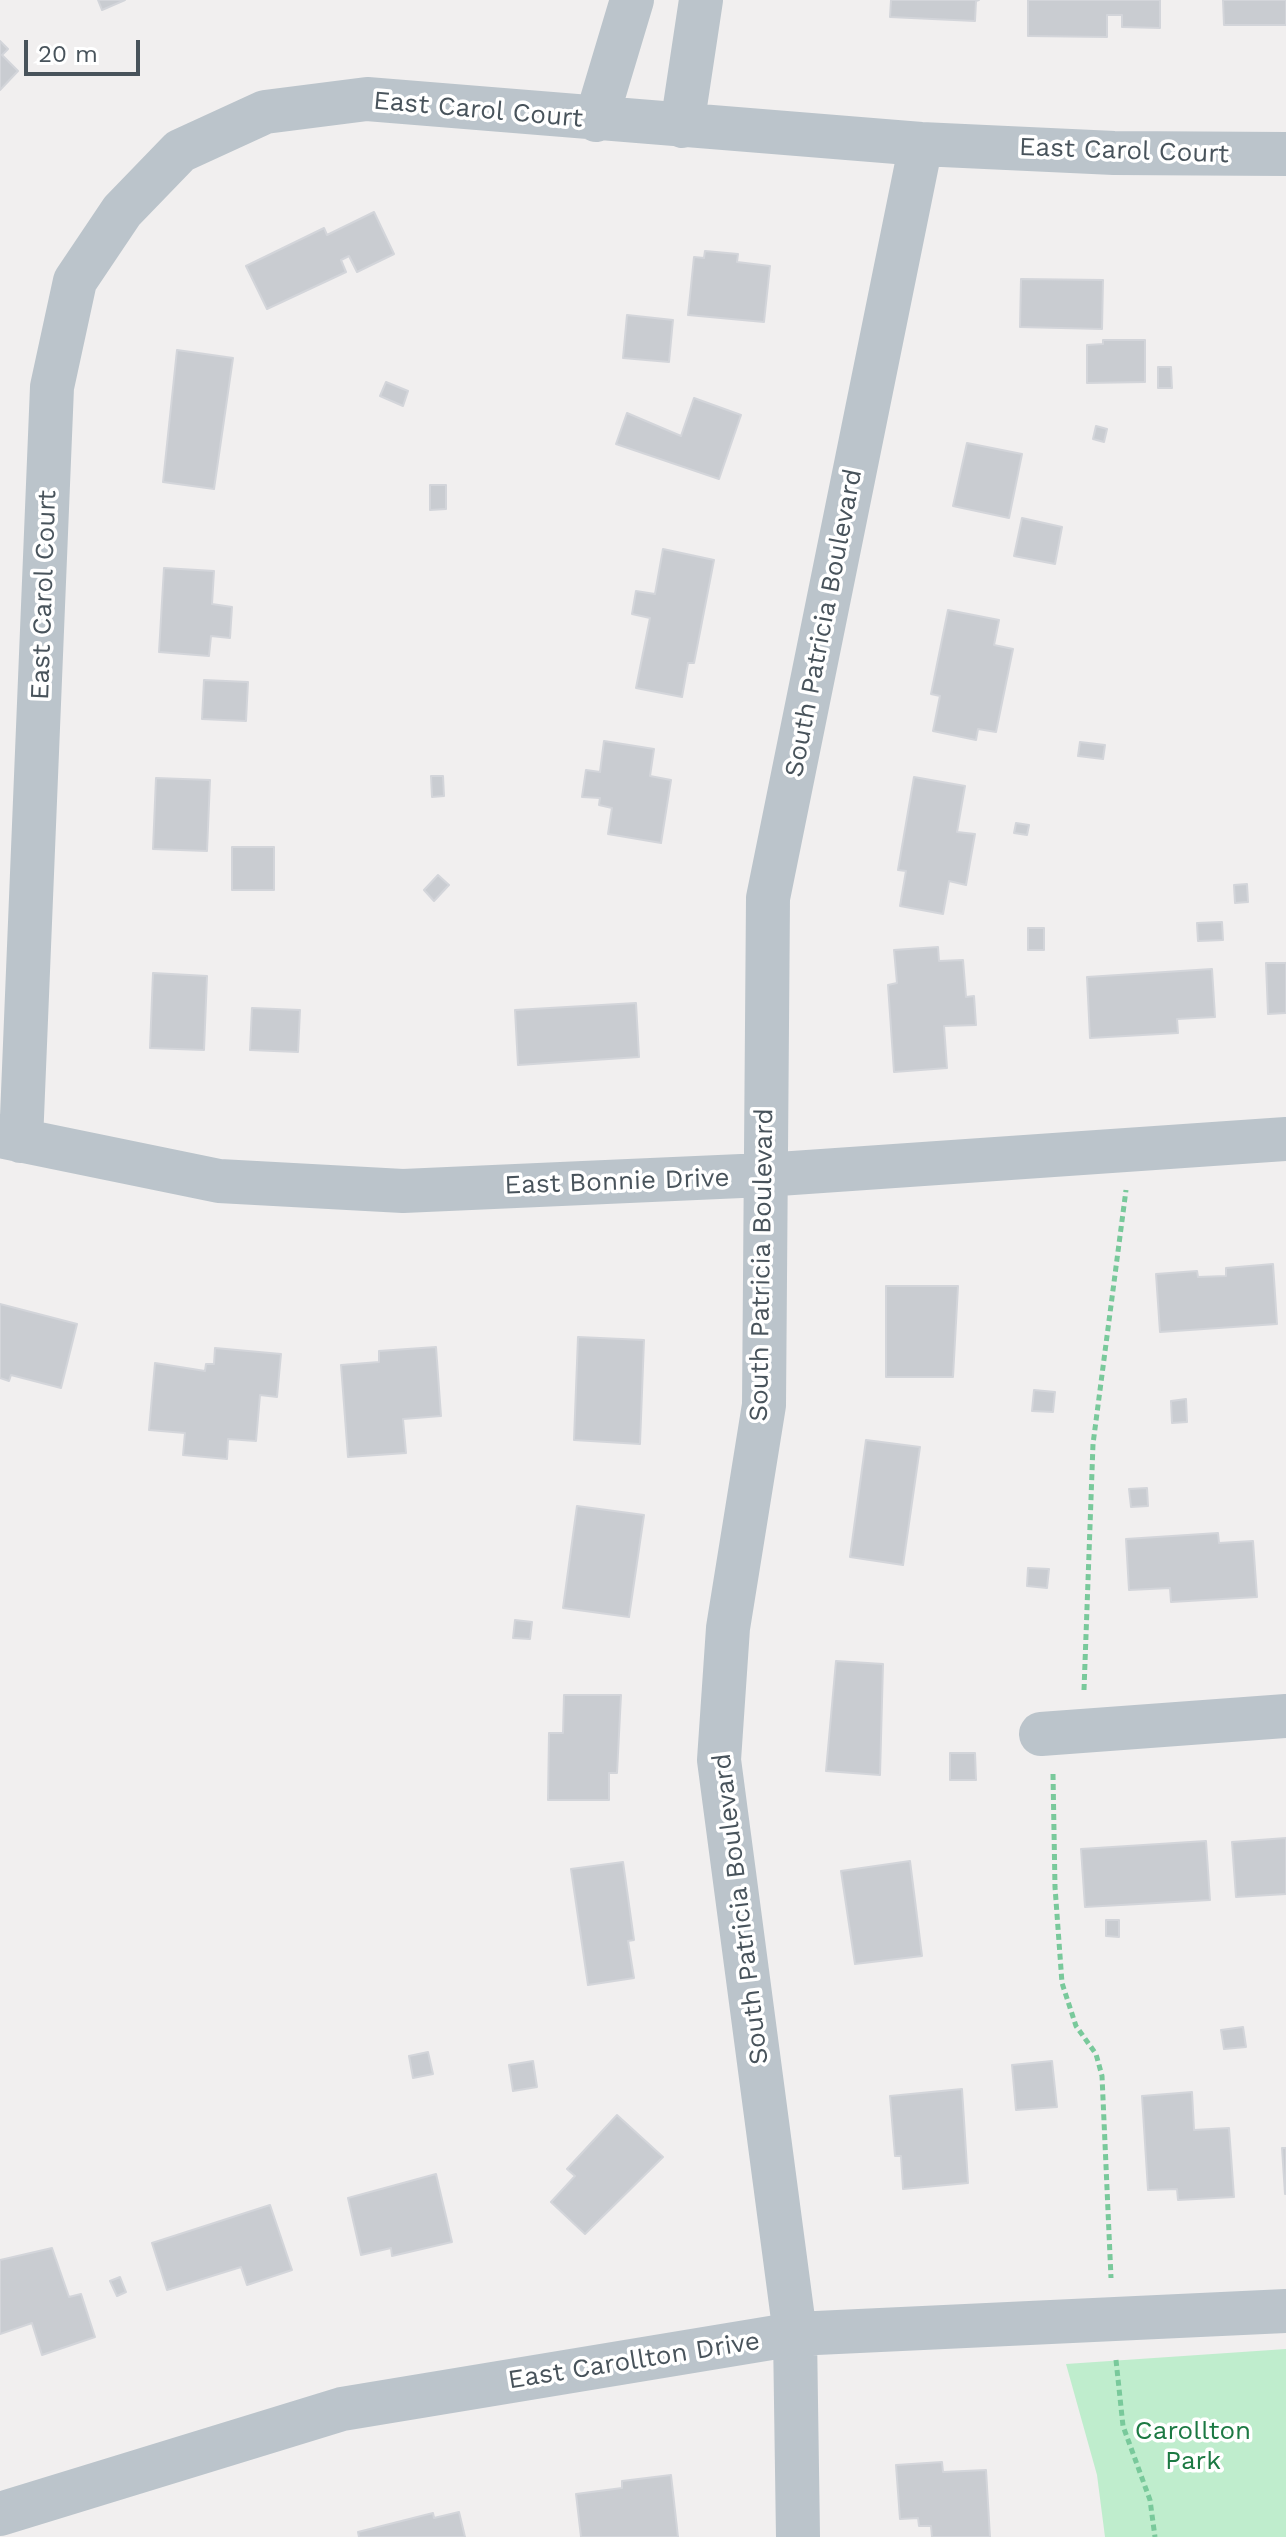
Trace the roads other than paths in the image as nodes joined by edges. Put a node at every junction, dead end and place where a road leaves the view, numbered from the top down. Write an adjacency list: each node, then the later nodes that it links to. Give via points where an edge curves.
1 (632, 0): 3 (street)
2 (701, 0): 4 (street)
3 (596, 120): 4 (street, East Carol Court); 7 (street, East Carol Court, via 367,99 265,112 180,151 122,211 75,281 52,387)
4 (682, 126): 5 (street, East Carol Court)
5 (921, 144): 6 (street, East Carol Court); 9 (street, South Patricia Boulevard, via 768,898)
6 (1286, 154)
7 (10, 1138): 9 (street, East Bonnie Drive, via 219,1181 403,1191)
8 (1286, 1139): 9 (street, East Bonnie Drive)
9 (764, 1175): 13 (street, South Patricia Boulevard, via 764,1405 728,1628 719,1760)
10 (1286, 1716): 11 (street)
11 (1058, 1733)
12 (1286, 2311): 13 (street, East Carollton Drive)
13 (795, 2334): 14 (street, East Carollton Drive, via 342,2409); 15 (street, South Patricia Boulevard)
14 (0, 2514)
15 (798, 2537)

